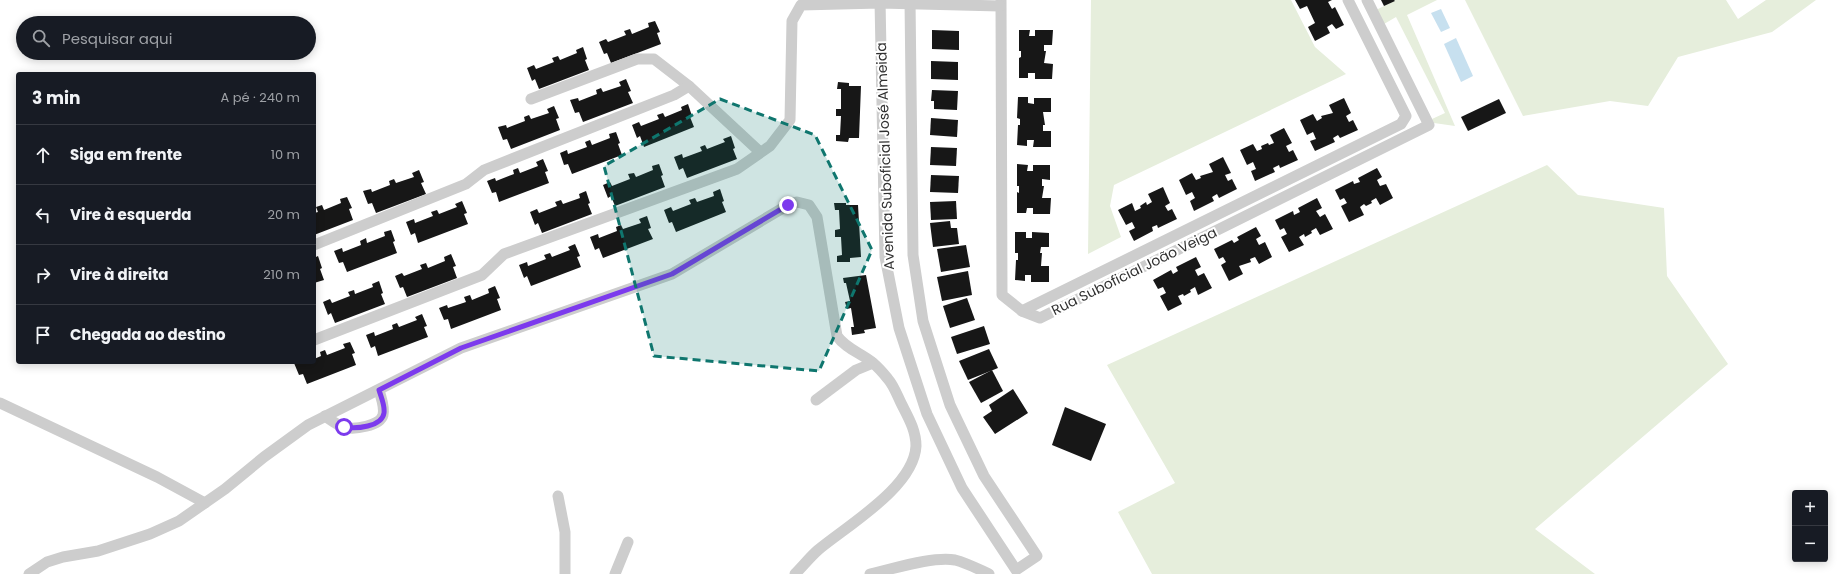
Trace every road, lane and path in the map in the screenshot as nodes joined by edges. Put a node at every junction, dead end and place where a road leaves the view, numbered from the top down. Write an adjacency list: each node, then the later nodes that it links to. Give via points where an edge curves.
1 (1348, 0): 10 (street, Rua Suboficial João Veiga, via 1406,116 1401,124)
2 (1367, 0): 10 (street, Rua Suboficial João Veiga, via 1429,125 1040,318)
3 (880, 2): 4 (street); 4 (street, Avenida Suboficial José Almeida, via 885,257 899,328 927,414 962,488 1016,570 1037,556 984,476 950,405 923,321 913,255); 8 (street, via 801,5 792,21 790,120 770,146)
4 (910, 3): 5 (street)
5 (1001, 3): 10 (street, via 1002,295)
6 (689, 86): 7 (street, via 654,59 637,59); 8 (street); 9 (street, via 674,95 484,170 466,184)
7 (531, 99)
8 (760, 152): 11 (street, via 737,169 504,254 482,275)
9 (316, 244)
10 (1022, 311)
11 (316, 339)
12 (873, 363): 13 (street, via 845,345 837,336 816,217 809,206 797,202 672,274 461,348); 14 (street, via 856,370); 23 (street, via 889,380 911,422 916,446 913,459 893,490 817,551)
13 (379, 390): 16 (street); 16 (street, via 384,413 375,424 344,427)
14 (816, 400)
15 (0, 402): 18 (street, via 157,477)
16 (325, 416): 18 (street, via 308,425)
17 (558, 496): 21 (street, via 565,532)
18 (205, 504): 20 (street, via 179,521 150,534 98,551 63,556 47,562)
19 (628, 542): 22 (street)
20 (29, 574)
21 (565, 574)
22 (615, 574)
23 (795, 574)
24 (870, 574): 25 (street, via 938,559 969,564)
25 (989, 574)

